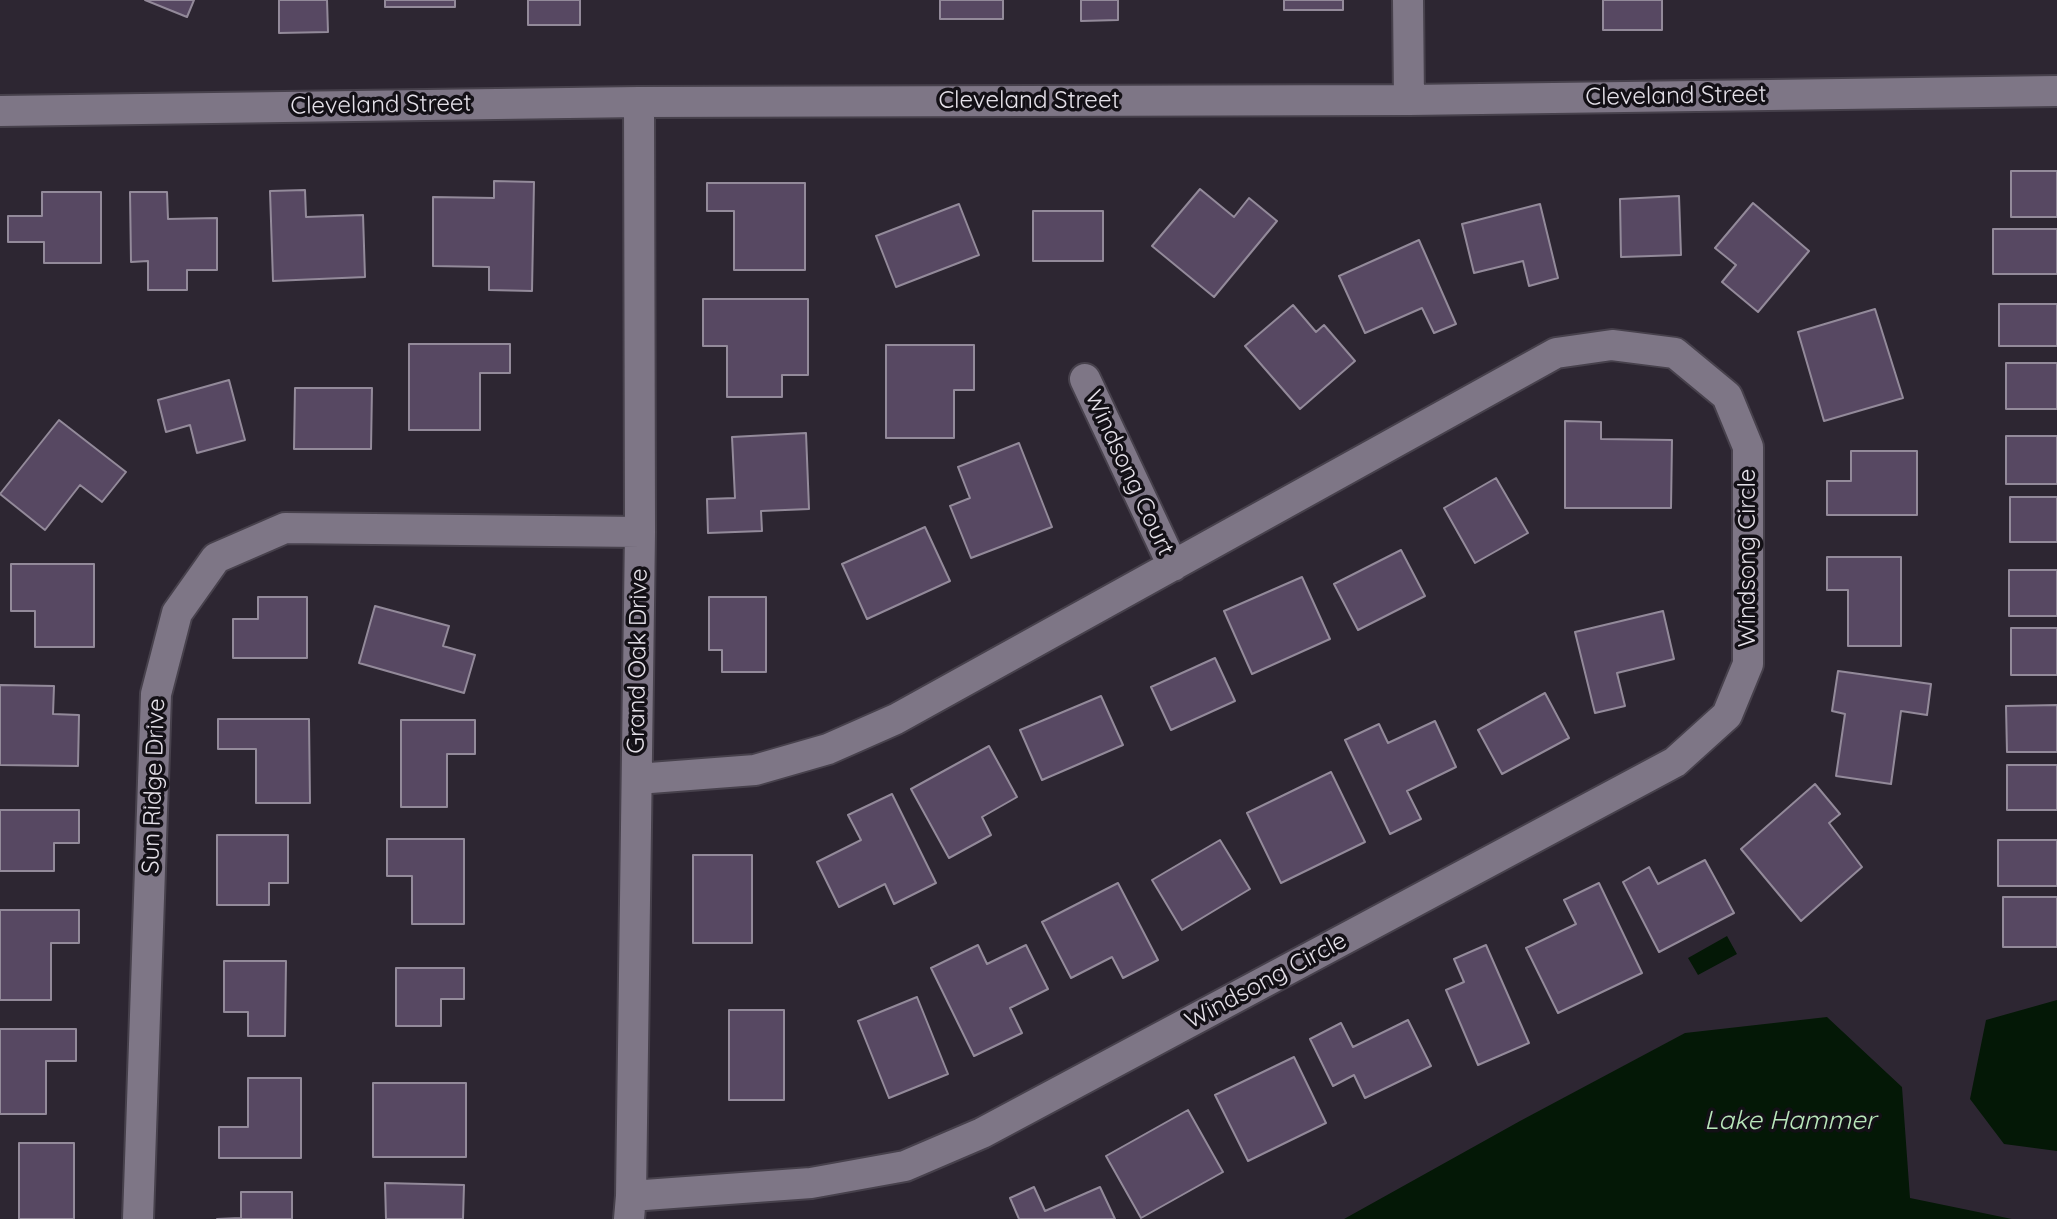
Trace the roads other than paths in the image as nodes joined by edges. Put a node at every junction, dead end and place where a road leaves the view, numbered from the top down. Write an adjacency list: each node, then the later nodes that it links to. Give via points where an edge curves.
1 (1408, 0): 3 (street)
2 (2057, 91): 3 (street, Cleveland Street)
3 (1409, 100): 4 (street, Cleveland Street)
4 (639, 102): 5 (street, Cleveland Street); 7 (street, Grand Oak Drive)
5 (0, 111)
6 (1085, 379): 8 (street, Windsong Court)
7 (640, 532): 9 (street, Grand Oak Drive); 11 (street, Sun Ridge Drive, via 285,528 216,558 177,613 156,694)
8 (1173, 566): 9 (street, Windsong Circle, via 896,719 828,749 755,770); 10 (street, Windsong Circle, via 1556,353 1612,345 1675,353 1727,396 1748,447 1748,664 1727,715 1675,762 982,1133 905,1166)
9 (637, 779): 10 (street, Grand Oak Drive)
10 (630, 1208)
11 (138, 1219)

